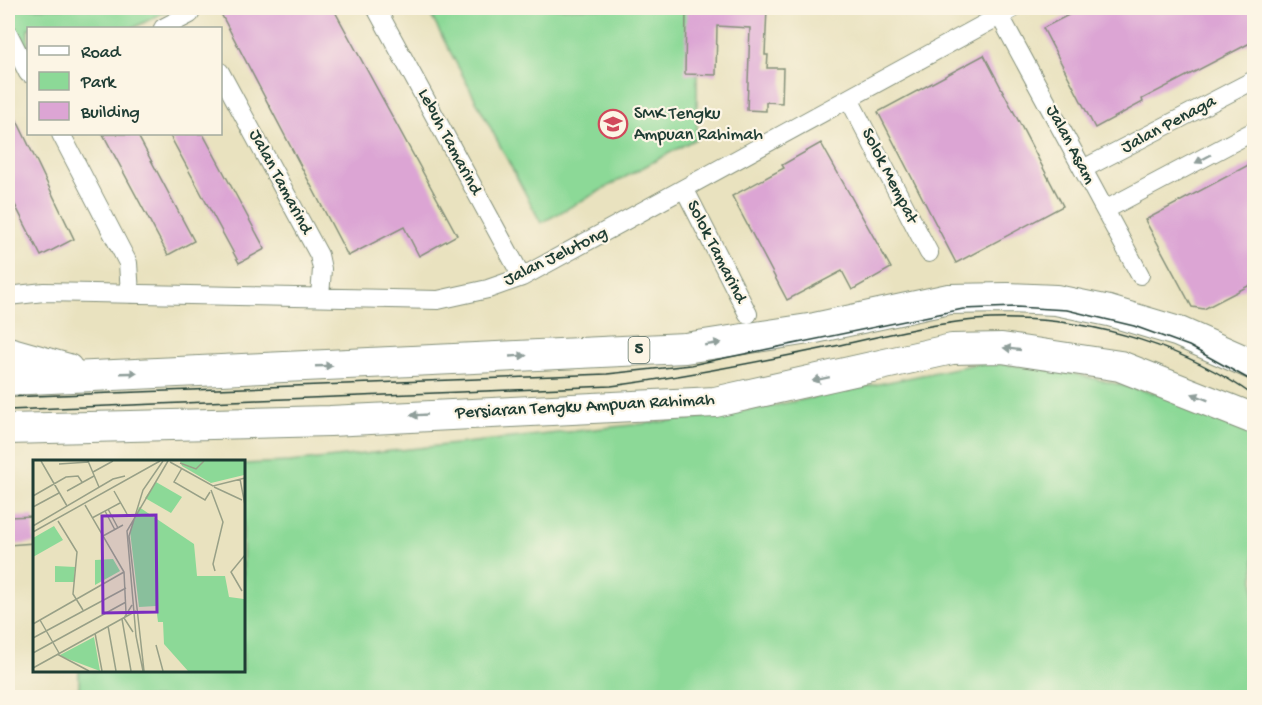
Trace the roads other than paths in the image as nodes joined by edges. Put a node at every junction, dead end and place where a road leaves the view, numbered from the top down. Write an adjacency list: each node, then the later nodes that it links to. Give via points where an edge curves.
1 (376, 8): 17 (street, Lebuh Tamarind)
2 (1007, 12): 9 (street, Jalan Jelutong); 12 (street, Jalan Asam)
3 (191, 17): 4 (street)
4 (166, 27)
5 (8, 33): 6 (street)
6 (27, 71)
7 (222, 76): 20 (street, Jalan Tamarind, via 319,255)
8 (1254, 80): 12 (street, Jalan Penaga)
9 (849, 99): 13 (street, Jalan Jelutong); 15 (street, Solok Mempat)
10 (1254, 132): 14 (street, one-way to 14)
11 (62, 135): 18 (street, via 128,263)
12 (1083, 169): 14 (street, Jalan Asam)
13 (685, 190): 17 (street, Jalan Jelutong); 21 (street, Solok Tamarind)
14 (1105, 210): 16 (street, Jalan Asam)
15 (929, 253)
16 (1140, 275)
17 (522, 277): 20 (street, Jalan Jelutong, via 438,300)
18 (130, 294): 19 (street, Jalan Jelutong, via 44,292); 20 (street, Jalan Jelutong)
19 (8, 296)
20 (320, 297)
21 (748, 314)
22 (8, 352): 24 (highway)
23 (1254, 366): 24 (highway, 5, one-way to 23, via 685,348 815,328 949,299 1008,298 1056,300 1109,311 1179,332)
24 (91, 375): 25 (highway, 5)
25 (8, 381)
26 (1254, 419): 27 (highway, Persiaran Tengku Ampuan Rahimah, one-way to 27, via 1120,366 1002,348 952,349 715,402 330,421)
27 (11, 428)

